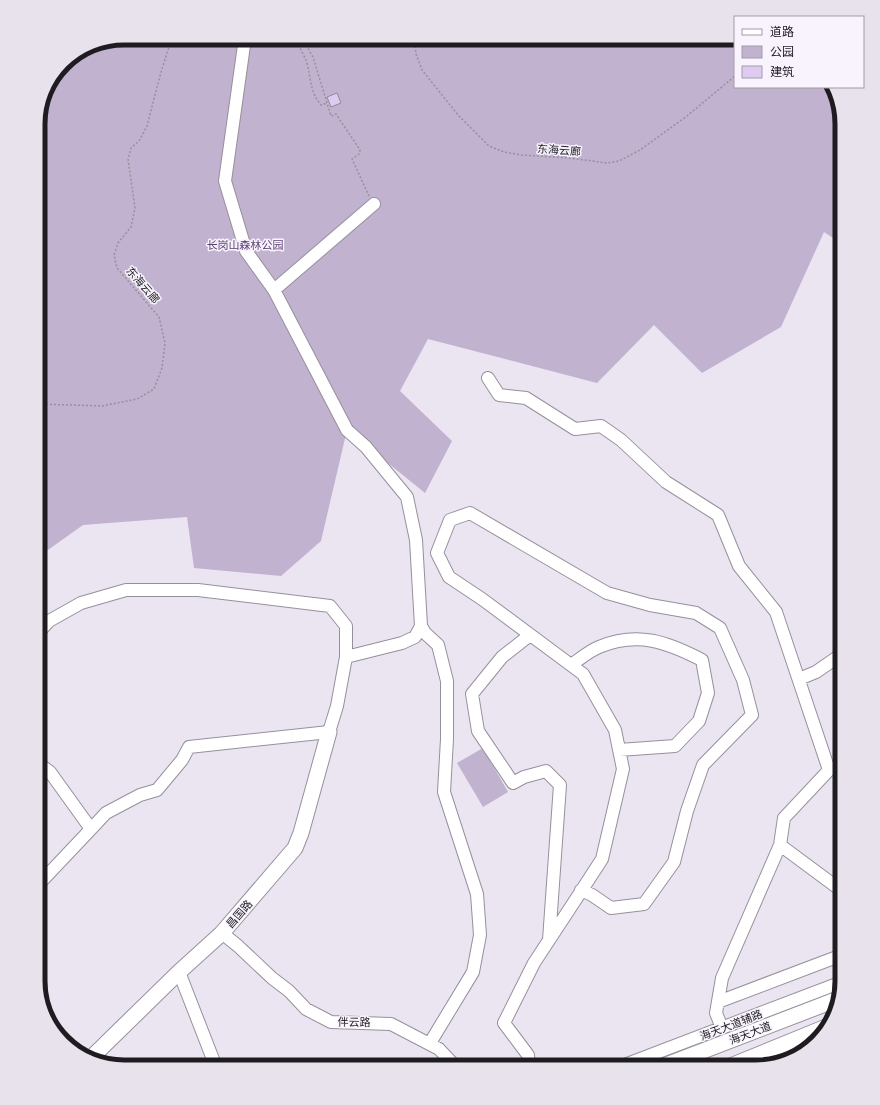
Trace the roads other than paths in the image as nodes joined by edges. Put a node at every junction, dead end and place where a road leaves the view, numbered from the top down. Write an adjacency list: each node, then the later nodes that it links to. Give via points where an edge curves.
1 (245, 45): 3 (street, via 225,181 246,250)
2 (374, 204): 3 (street)
3 (274, 290): 6 (street, via 347,430 366,447 406,497 416,540)
4 (488, 378): 11 (street, via 499,396 526,398 575,429 601,426 621,440 666,482 718,516 739,566 776,612)
5 (45, 625): 8 (street, via 81,603 126,590 198,590 330,606 346,626)
6 (421, 626): 8 (street, via 415,637 402,643); 29 (street, via 438,645 447,682 444,792 477,894 480,935 473,972)
7 (530, 635): 10 (street); 19 (street, via 449,577 437,553 450,520 470,513 607,593 650,605 696,613 720,628 743,680 752,715 703,765 686,811 674,862 644,904 611,908 592,894); 21 (street, via 502,658 472,694 478,731 513,783 546,771 560,785)
8 (346, 657): 12 (street, via 337,706)
9 (835, 659): 11 (street, via 816,672)
10 (571, 665): 13 (street, via 583,674 615,730); 13 (street, via 599,647 634,638 672,645 702,660 708,693 700,721 675,746)
11 (799, 679): 16 (street, via 829,770 784,818)
12 (329, 732): 15 (street, via 190,747 157,790 140,795 106,813); 20 (main road, 昌国路, via 295,848)
13 (619, 750): 19 (street, via 623,770 602,860)
14 (45, 768): 15 (street)
15 (91, 828): 17 (street)
16 (780, 845): 18 (street); 26 (street, via 722,978)
17 (45, 877)
18 (835, 885)
19 (581, 890): 21 (street)
20 (222, 933): 23 (main road, 昌国路); 29 (street, 伴云路, via 306,1009 331,1022 391,1024)
21 (548, 941): 33 (street, via 504,1023 528,1055)
22 (835, 958): 26 (street)
23 (179, 972): 30 (main road, 昌国路); 31 (street)
24 (835, 985): 27 (street, 海天大道辅路)
25 (832, 1001): 35 (main road, 海天大道)
26 (718, 1002): 27 (street, via 716,1013)
27 (722, 1028): 34 (street, 海天大道辅路)
28 (817, 1031): 36 (main road, 海天大道)
29 (430, 1043): 32 (street, 伴云路)
30 (95, 1054)
31 (213, 1060)
32 (449, 1060)
33 (528, 1060)
34 (637, 1060)
35 (679, 1060)
36 (745, 1060)

